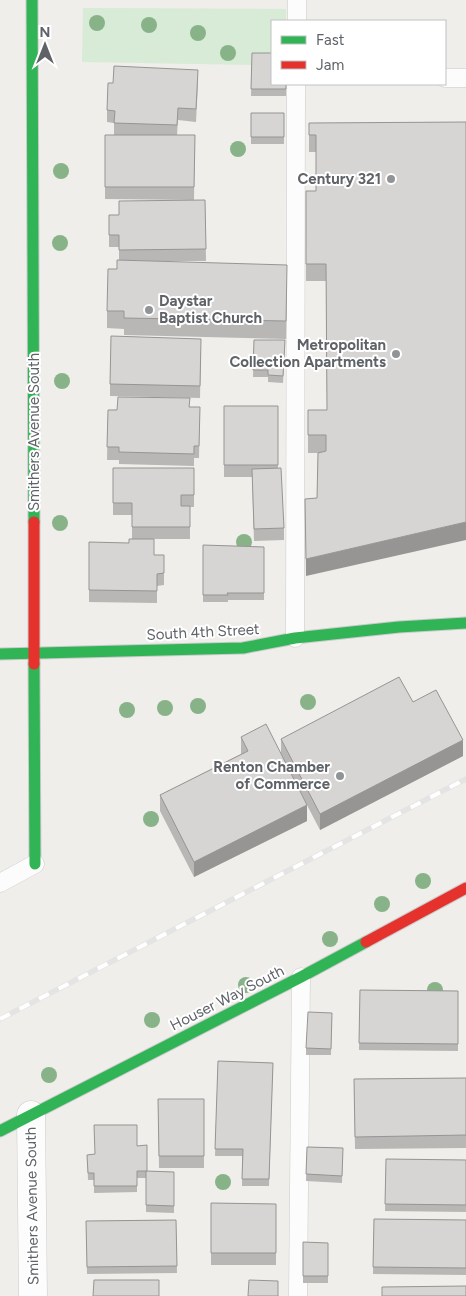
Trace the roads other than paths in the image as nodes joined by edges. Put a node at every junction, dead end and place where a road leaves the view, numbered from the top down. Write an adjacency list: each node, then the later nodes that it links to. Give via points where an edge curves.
1 (32, 0): 10 (street, Smithers Avenue South)
2 (297, 0): 3 (lane)
3 (297, 20)
4 (446, 78): 5 (lane)
5 (466, 78)
6 (296, 85): 8 (lane)
7 (466, 623): 8 (street, South 4th Street)
8 (295, 638): 10 (street, South 4th Street, via 243,648)
9 (0, 654): 10 (street, South 4th Street)
10 (35, 654): 11 (street, Smithers Avenue South)
11 (35, 864): 12 (lane)
12 (0, 883)
13 (466, 888): 14 (street, Houser Way South)
14 (301, 977): 15 (street, Houser Way South); 18 (lane)
15 (31, 1115): 16 (street, Houser Way South); 17 (street, Smithers Avenue South)
16 (0, 1131)
17 (33, 1296)
18 (298, 1296)

